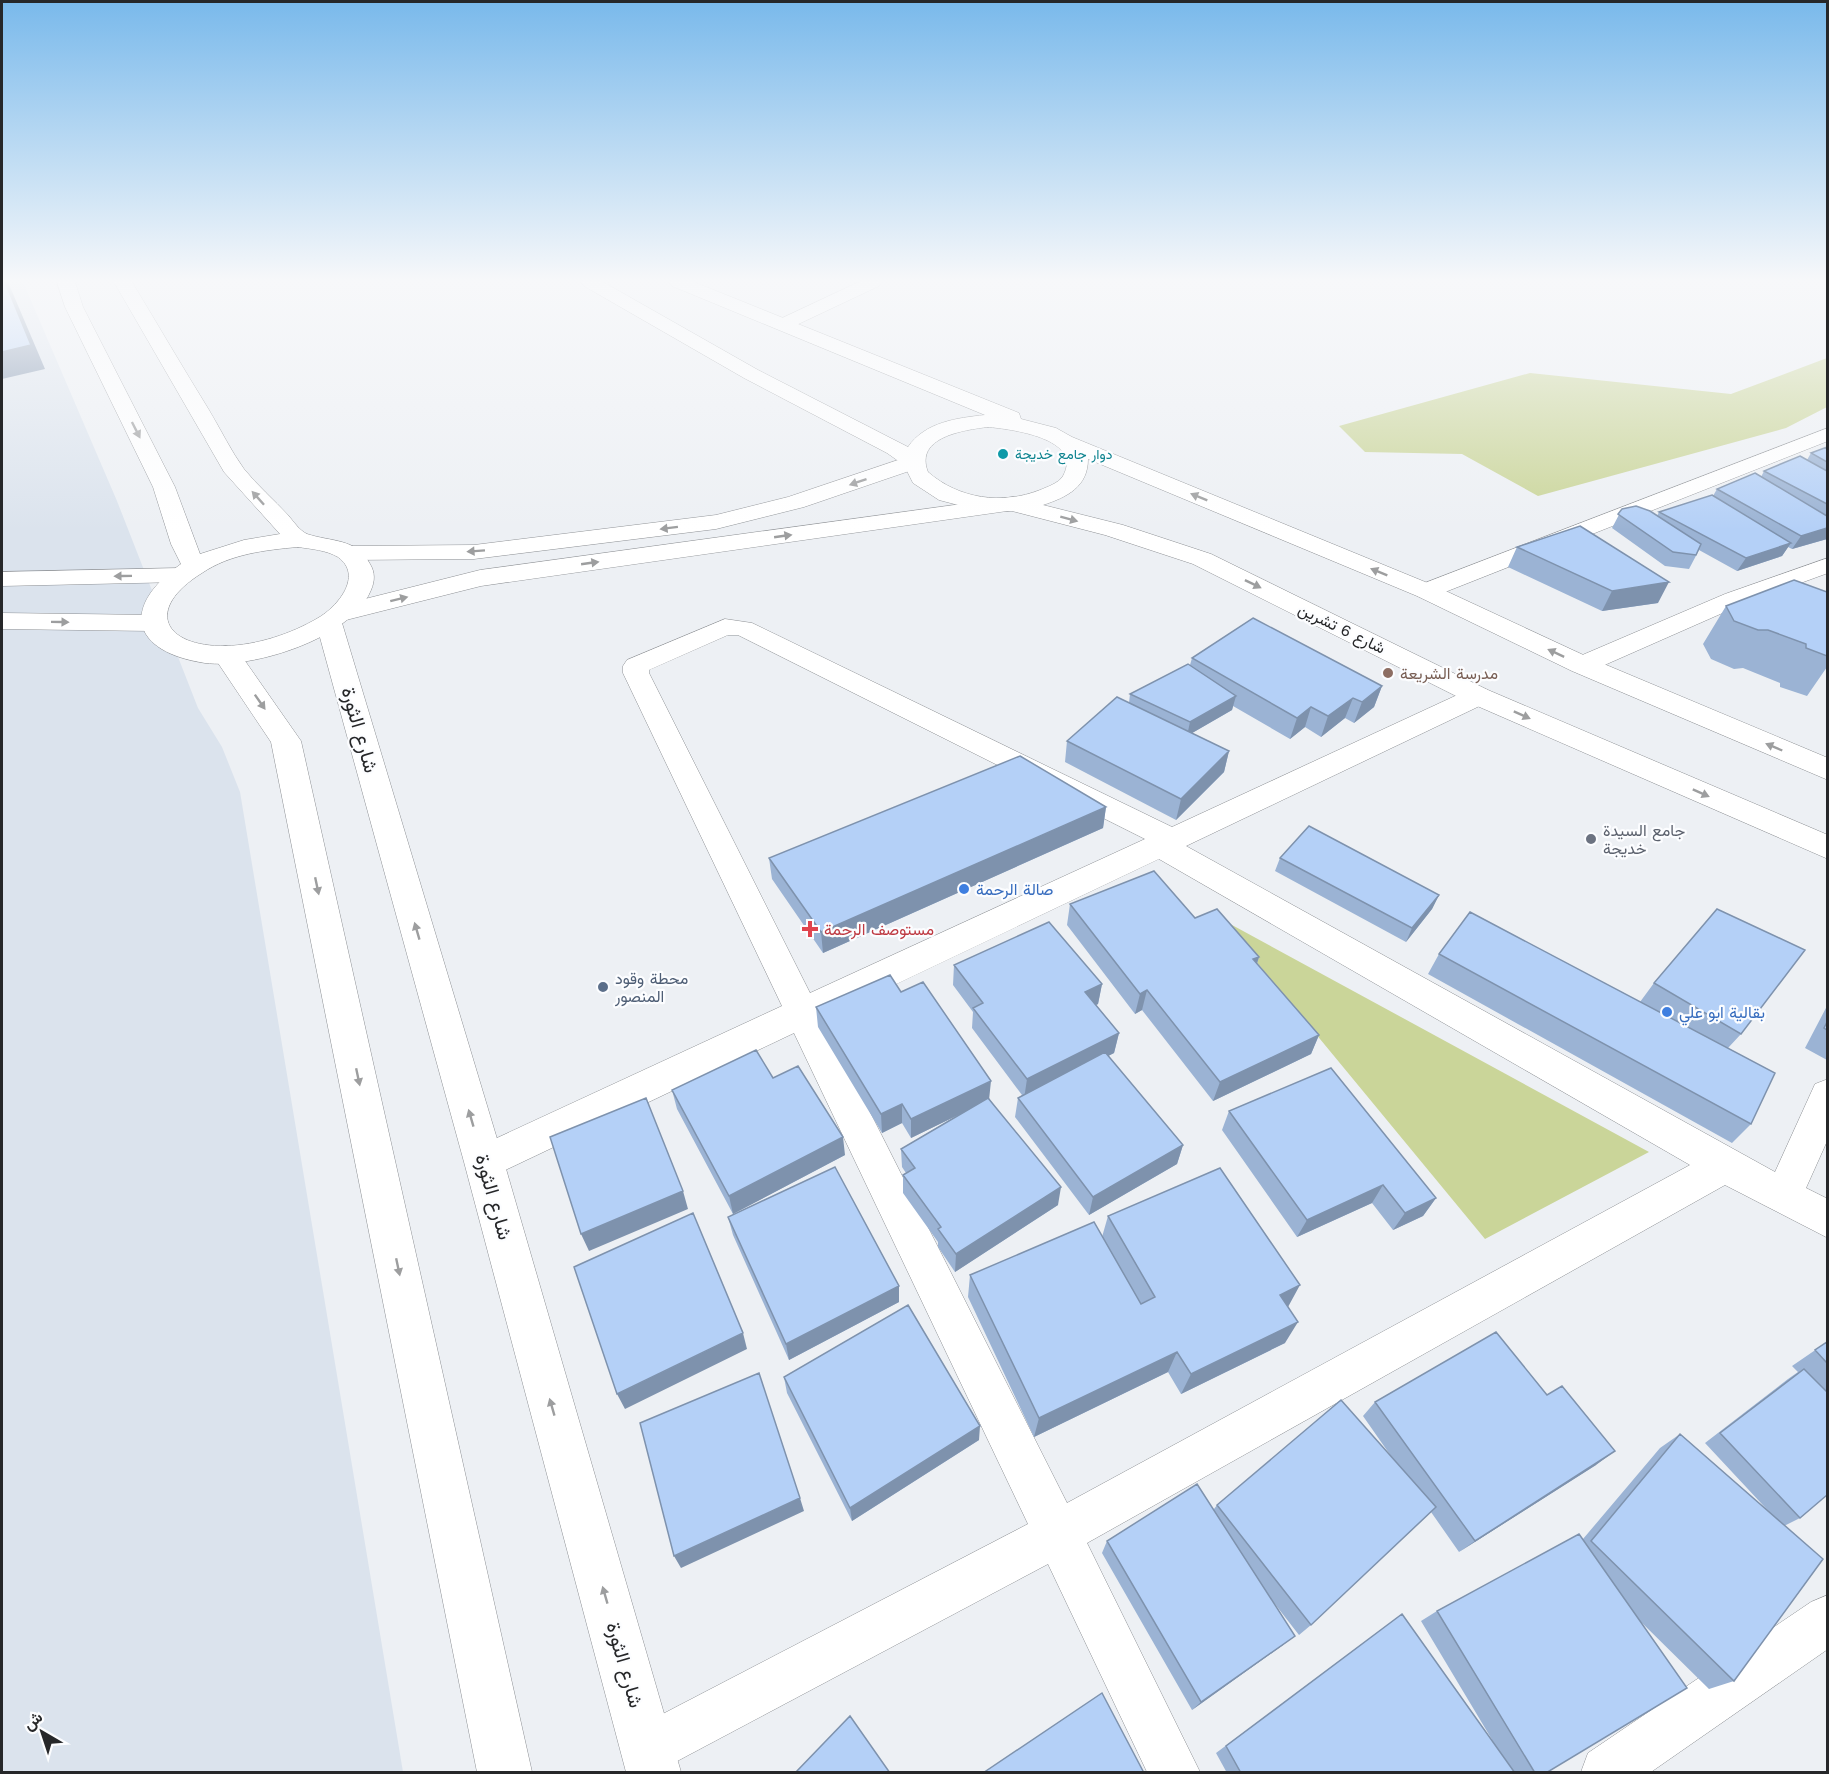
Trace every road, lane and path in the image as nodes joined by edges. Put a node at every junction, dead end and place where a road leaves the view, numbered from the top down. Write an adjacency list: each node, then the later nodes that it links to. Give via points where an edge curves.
1 (103, 365): 13 (main road, one-way to 13, via 164,487 183,544)
2 (173, 365): 10 (main road, one-way to 2, via 235,472)
3 (735, 365): 8 (main road, via 895,448)
4 (883, 365): 5 (main road)
5 (1035, 427): 7 (main road); 8 (main road, via 988,422 943,430 916,450)
6 (1827, 434): 15 (street)
7 (1066, 442): 9 (main road, via 1076,454 1078,467 1072,480 1058,491); 15 (main road, one-way to 7)
8 (913, 462): 9 (main road, via 919,476 933,489 984,504); 11 (main road, one-way to 11, via 796,502 716,522 474,552)
9 (1013, 504): 18 (main road, one-way to 9, via 480,578); 23 (main road, شارع 6 تشرين, one-way to 23, via 1202,559)
10 (298, 540): 11 (main road); 13 (main road, via 236,549)
11 (348, 553): 18 (main road, via 359,565 363,579 357,596)
12 (1827, 565): 16 (street)
13 (187, 571): 14 (street, one-way to 14); 20 (main road, via 164,591 154,607)
14 (2, 579)
15 (1426, 591): 22 (main road, one-way to 15)
16 (1734, 599): 17 (street); 22 (street)
17 (1765, 610)
18 (335, 618): 21 (main road, via 298,639 263,650); 29 (main road, شارع الثورة, one-way to 18)
19 (2, 621): 20 (street, one-way to 20)
20 (153, 623): 21 (main road, via 160,636 176,646 199,653)
21 (226, 654): 36 (main road, one-way to 36, via 286,741)
22 (1582, 664): 24 (main road, one-way to 22)
23 (1478, 696): 25 (street); 26 (main road, شارع 6 تشرين, one-way to 26)
24 (1827, 770)
25 (1165, 842): 27 (street); 27 (street, via 743,628 725,627 643,661 636,666 636,673); 30 (street)
26 (1827, 848)
27 (801, 1013): 29 (street); 33 (street)
28 (1827, 1095): 31 (street)
29 (484, 1162): 35 (main road, شارع الثورة, one-way to 29)
30 (1725, 1165): 31 (street); 33 (street)
31 (1783, 1197): 32 (street)
32 (1827, 1220)
33 (1057, 1534): 35 (street); 37 (street)
34 (1827, 1619): 38 (street)
35 (651, 1761)
36 (506, 1773)
37 (1174, 1773)
38 (1607, 1773)

